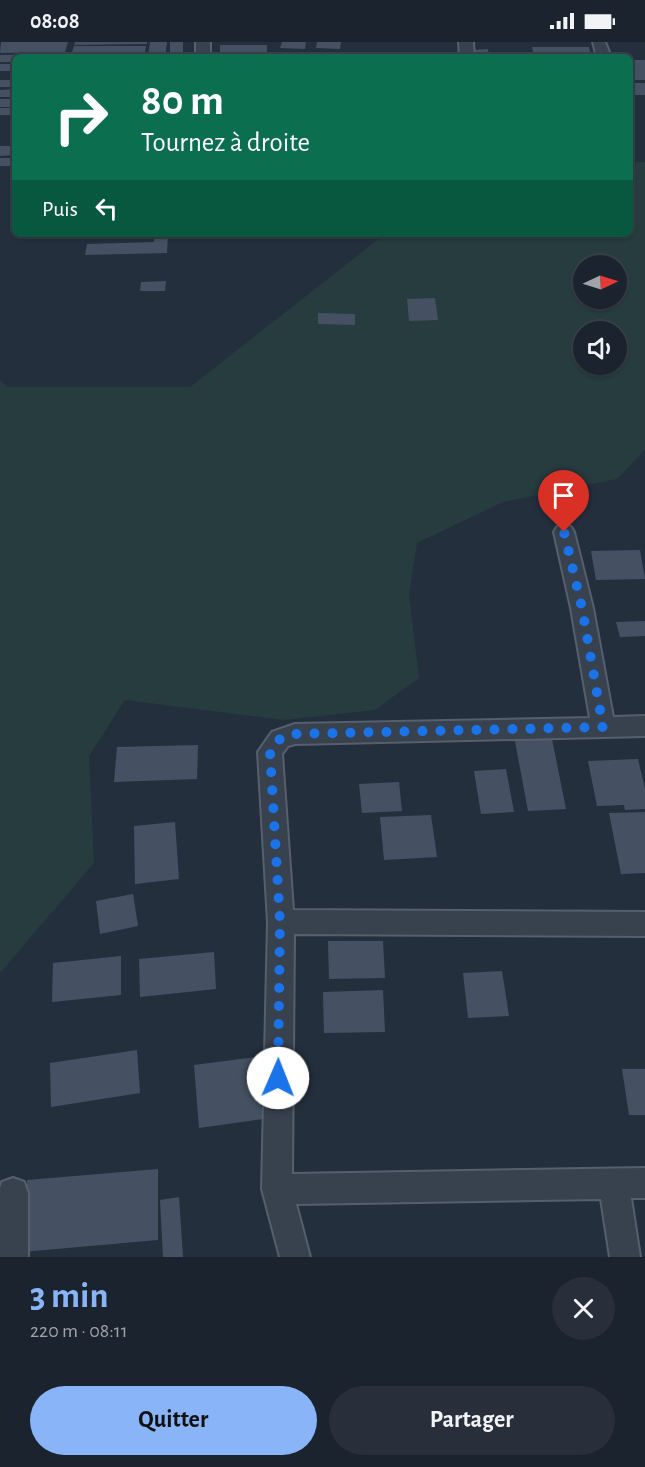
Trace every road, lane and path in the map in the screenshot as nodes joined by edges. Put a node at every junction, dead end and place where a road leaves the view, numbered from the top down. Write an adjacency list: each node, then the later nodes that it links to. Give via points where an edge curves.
1 (564, 532): 3 (street)
2 (645, 726): 3 (street)
3 (603, 727): 4 (street, via 295,734 280,739 270,752)
4 (280, 922): 5 (street); 8 (street)
5 (645, 924)
6 (614, 1184): 7 (street); 8 (street); 12 (street)
7 (645, 1184)
8 (277, 1189): 11 (street)
9 (13, 1193): 10 (street)
10 (13, 1257)
11 (295, 1257)
12 (625, 1257)

